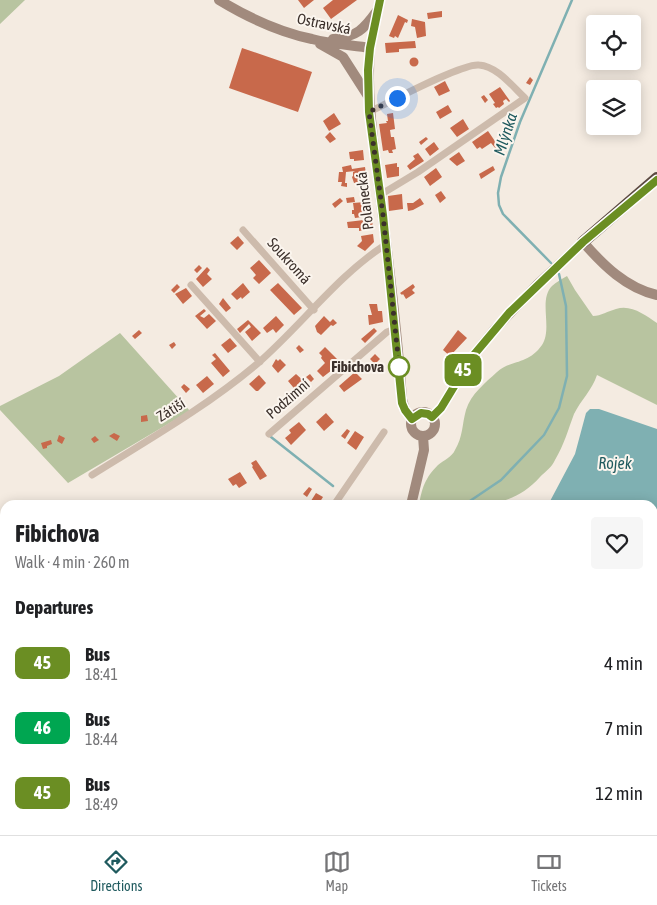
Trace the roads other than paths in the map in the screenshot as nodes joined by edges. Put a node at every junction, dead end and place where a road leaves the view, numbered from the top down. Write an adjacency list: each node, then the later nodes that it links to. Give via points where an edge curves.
1 (218, 0): 4 (street, Ostravská, via 256,20)
2 (380, 0): 3 (street, Polanecká)
3 (377, 11): 4 (street, via 356,34); 5 (street, Polanecká)
4 (312, 40): 5 (street, Ostravská); 6 (street, via 342,56)
5 (370, 48): 6 (street, Polanecká)
6 (368, 96): 7 (street, Polanecká)
7 (369, 112): 9 (street, Polanecká); 9 (street, via 443,76 478,65 493,70 525,98)
8 (657, 179): 11 (highway)
9 (380, 195): 12 (street, Polanecká)
10 (243, 230): 15 (street, Soukromá)
11 (583, 242): 14 (street, via 614,274 632,286); 18 (street, via 494,328)
12 (385, 245): 15 (street, Zátiší, via 344,279); 16 (street, Polanecká)
13 (190, 285): 17 (street)
14 (657, 295)
15 (314, 310): 17 (street, Zátiší)
16 (395, 329): 19 (street, Polanecká, via 402,399); 21 (street, Podzimní, via 387,332)
17 (260, 362): 23 (street, Zátiší, via 197,410)
18 (432, 417): 19 (street, via 423,412); 22 (street, via 434,430)
19 (412, 419): 22 (street, via 413,431)
20 (384, 432): 24 (street)
21 (269, 434)
22 (423, 436): 25 (street, via 424,450)
23 (92, 475)
24 (337, 500)
25 (412, 500)

